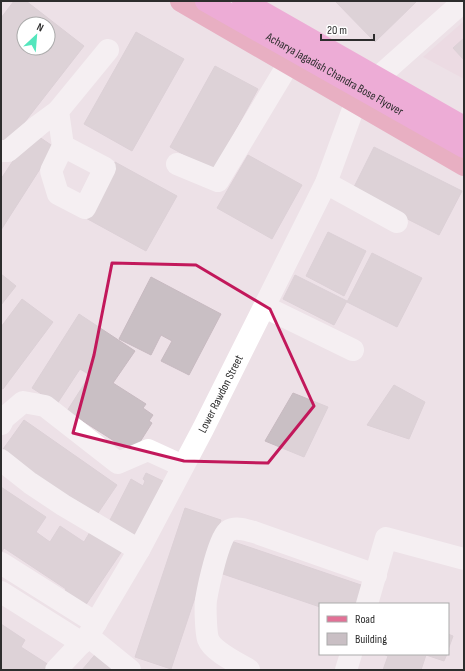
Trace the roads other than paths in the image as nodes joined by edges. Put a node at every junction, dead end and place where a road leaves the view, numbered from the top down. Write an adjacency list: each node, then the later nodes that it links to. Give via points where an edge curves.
1 (181, 1): 7 (main road)
2 (206, 1): 14 (highway, Acharya Jagadish Chandra Bose Flyover)
3 (243, 1): 12 (highway, Acharya Jagadish Chandra Bose Flyover)
4 (261, 1): 8 (main road)
5 (464, 1): 8 (street)
6 (108, 50): 10 (street)
7 (289, 63): 9 (main road); 16 (street, via 218,181)
8 (384, 72): 9 (street); 11 (main road)
9 (356, 101): 17 (main road); 18 (street, Lower Rawdon Street)
10 (58, 111): 13 (street); 15 (street, via 8,151)
11 (464, 118)
12 (464, 127)
13 (63, 146)
14 (464, 147)
15 (1, 151)
16 (177, 164)
17 (464, 164)
18 (326, 182): 19 (street); 20 (street, Lower Rawdon Street)
19 (396, 222)
20 (265, 307): 21 (street); 24 (street, Lower Rawdon Street)
21 (353, 350)
22 (1, 424): 24 (street, via 22,402 45,406 118,463 148,450)
23 (1, 460): 25 (street, via 63,505)
24 (183, 466): 25 (street, Lower Rawdon Street)
25 (139, 550): 31 (street, Lower Rawdon Street)
26 (464, 559): 28 (street, via 386,538)
27 (1, 563): 31 (street)
28 (376, 575): 30 (street); 35 (street, via 254,532 240,528 228,530 222,536 206,601 208,639 212,646)
29 (1, 592): 31 (street)
30 (367, 603)
31 (89, 634): 33 (street, Lower Rawdon Street); 34 (street)
32 (351, 655): 36 (street)
33 (56, 670)
34 (130, 670)
35 (249, 670)
36 (346, 670)

